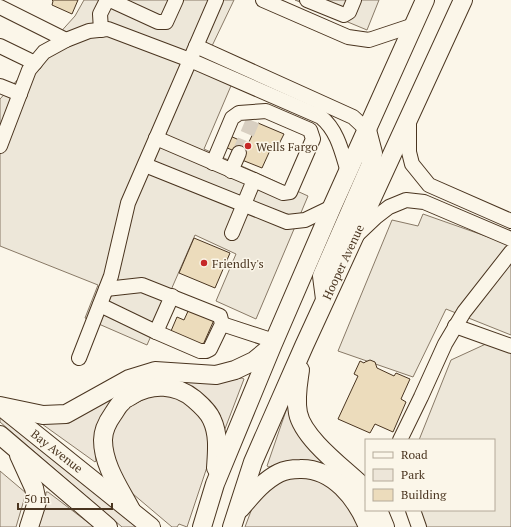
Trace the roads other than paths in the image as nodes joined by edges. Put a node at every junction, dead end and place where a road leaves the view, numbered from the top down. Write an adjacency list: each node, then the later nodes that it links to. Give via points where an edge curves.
1 (108, 0): 2 (lane, via 158,22 166,22); 12 (lane, via 100,14)
2 (176, 0)
3 (216, 0): 15 (lane)
4 (263, 0): 11 (lane, via 348,37 368,40)
5 (307, 0): 6 (lane, via 344,15 349,12)
6 (354, 0)
7 (425, 0): 11 (main road)
8 (472, 0): 9 (lane)
9 (461, 6): 20 (main road, Hooper Avenue)
10 (0, 7): 13 (lane)
11 (414, 25): 21 (main road)
12 (101, 30): 13 (lane); 16 (lane, via 108,29)
13 (66, 40): 17 (lane, via 44,52)
14 (0, 46): 17 (lane)
15 (196, 46): 16 (lane); 21 (lane, via 353,117)
16 (190, 60): 22 (lane); 28 (lane, via 321,117 329,123 333,131)
17 (35, 63): 19 (lane, via 29,70)
18 (0, 86): 19 (lane)
19 (20, 94): 23 (lane)
20 (409, 119): 32 (lane, via 409,152 412,164 429,185); 34 (main road, Hooper Avenue)
21 (367, 130): 28 (main road); 39 (main road, via 373,153 370,166 322,276)
22 (156, 138): 25 (lane); 26 (lane)
23 (0, 146)
24 (239, 153): 27 (lane)
25 (213, 163): 27 (lane); 29 (lane, via 232,118 238,113 266,111 310,130 313,139 290,192 283,192)
26 (145, 165): 30 (lane); 37 (lane, via 128,203)
27 (231, 171): 29 (lane)
28 (348, 172): 31 (main road)
29 (254, 180): 30 (lane)
30 (244, 205): 31 (lane, via 287,222 305,220); 33 (lane)
31 (332, 207): 44 (main road)
32 (511, 222)
33 (232, 233)
34 (354, 238): 35 (lane, via 389,207 406,200 424,202); 39 (main road, Hooper Avenue)
35 (511, 239)
36 (511, 252): 42 (lane)
37 (106, 289): 38 (lane, via 142,285); 40 (lane)
38 (172, 296): 41 (lane, via 220,316); 43 (lane)
39 (325, 300): 45 (main road, Hooper Avenue)
40 (100, 305): 43 (lane); 47 (lane)
41 (222, 324): 43 (lane, via 210,349 206,351 200,351); 44 (lane)
42 (455, 326): 46 (lane); 50 (lane)
43 (156, 332)
44 (273, 344): 48 (main road, via 254,361 216,375 155,371 129,379 66,414 43,415); 52 (main road)
45 (304, 346): 53 (main road, via 297,388 298,415 315,442); 57 (main road, Hooper Avenue, via 253,462)
46 (511, 346)
47 (79, 358)
48 (0, 406): 54 (main road, Bay Avenue)
49 (0, 435): 51 (main road, Bay Avenue)
50 (401, 439)
51 (16, 449): 58 (main road, via 34,488 37,502); 59 (main road, Bay Avenue)
52 (214, 484): 54 (main road, via 216,435 212,419 202,406 190,395 176,389 159,386 141,390 122,402 108,421 103,439 110,470); 61 (main road)
53 (365, 491)
54 (131, 510): 60 (main road, Bay Avenue)
55 (378, 511): 63 (main road)
56 (413, 511): 64 (lane)
57 (233, 521): 62 (main road, via 260,486 279,473 292,469 308,469 323,473 336,481 356,504)
58 (29, 527)
59 (108, 527)
60 (151, 527)
61 (202, 527)
62 (368, 527)
63 (385, 527)
64 (419, 527)

